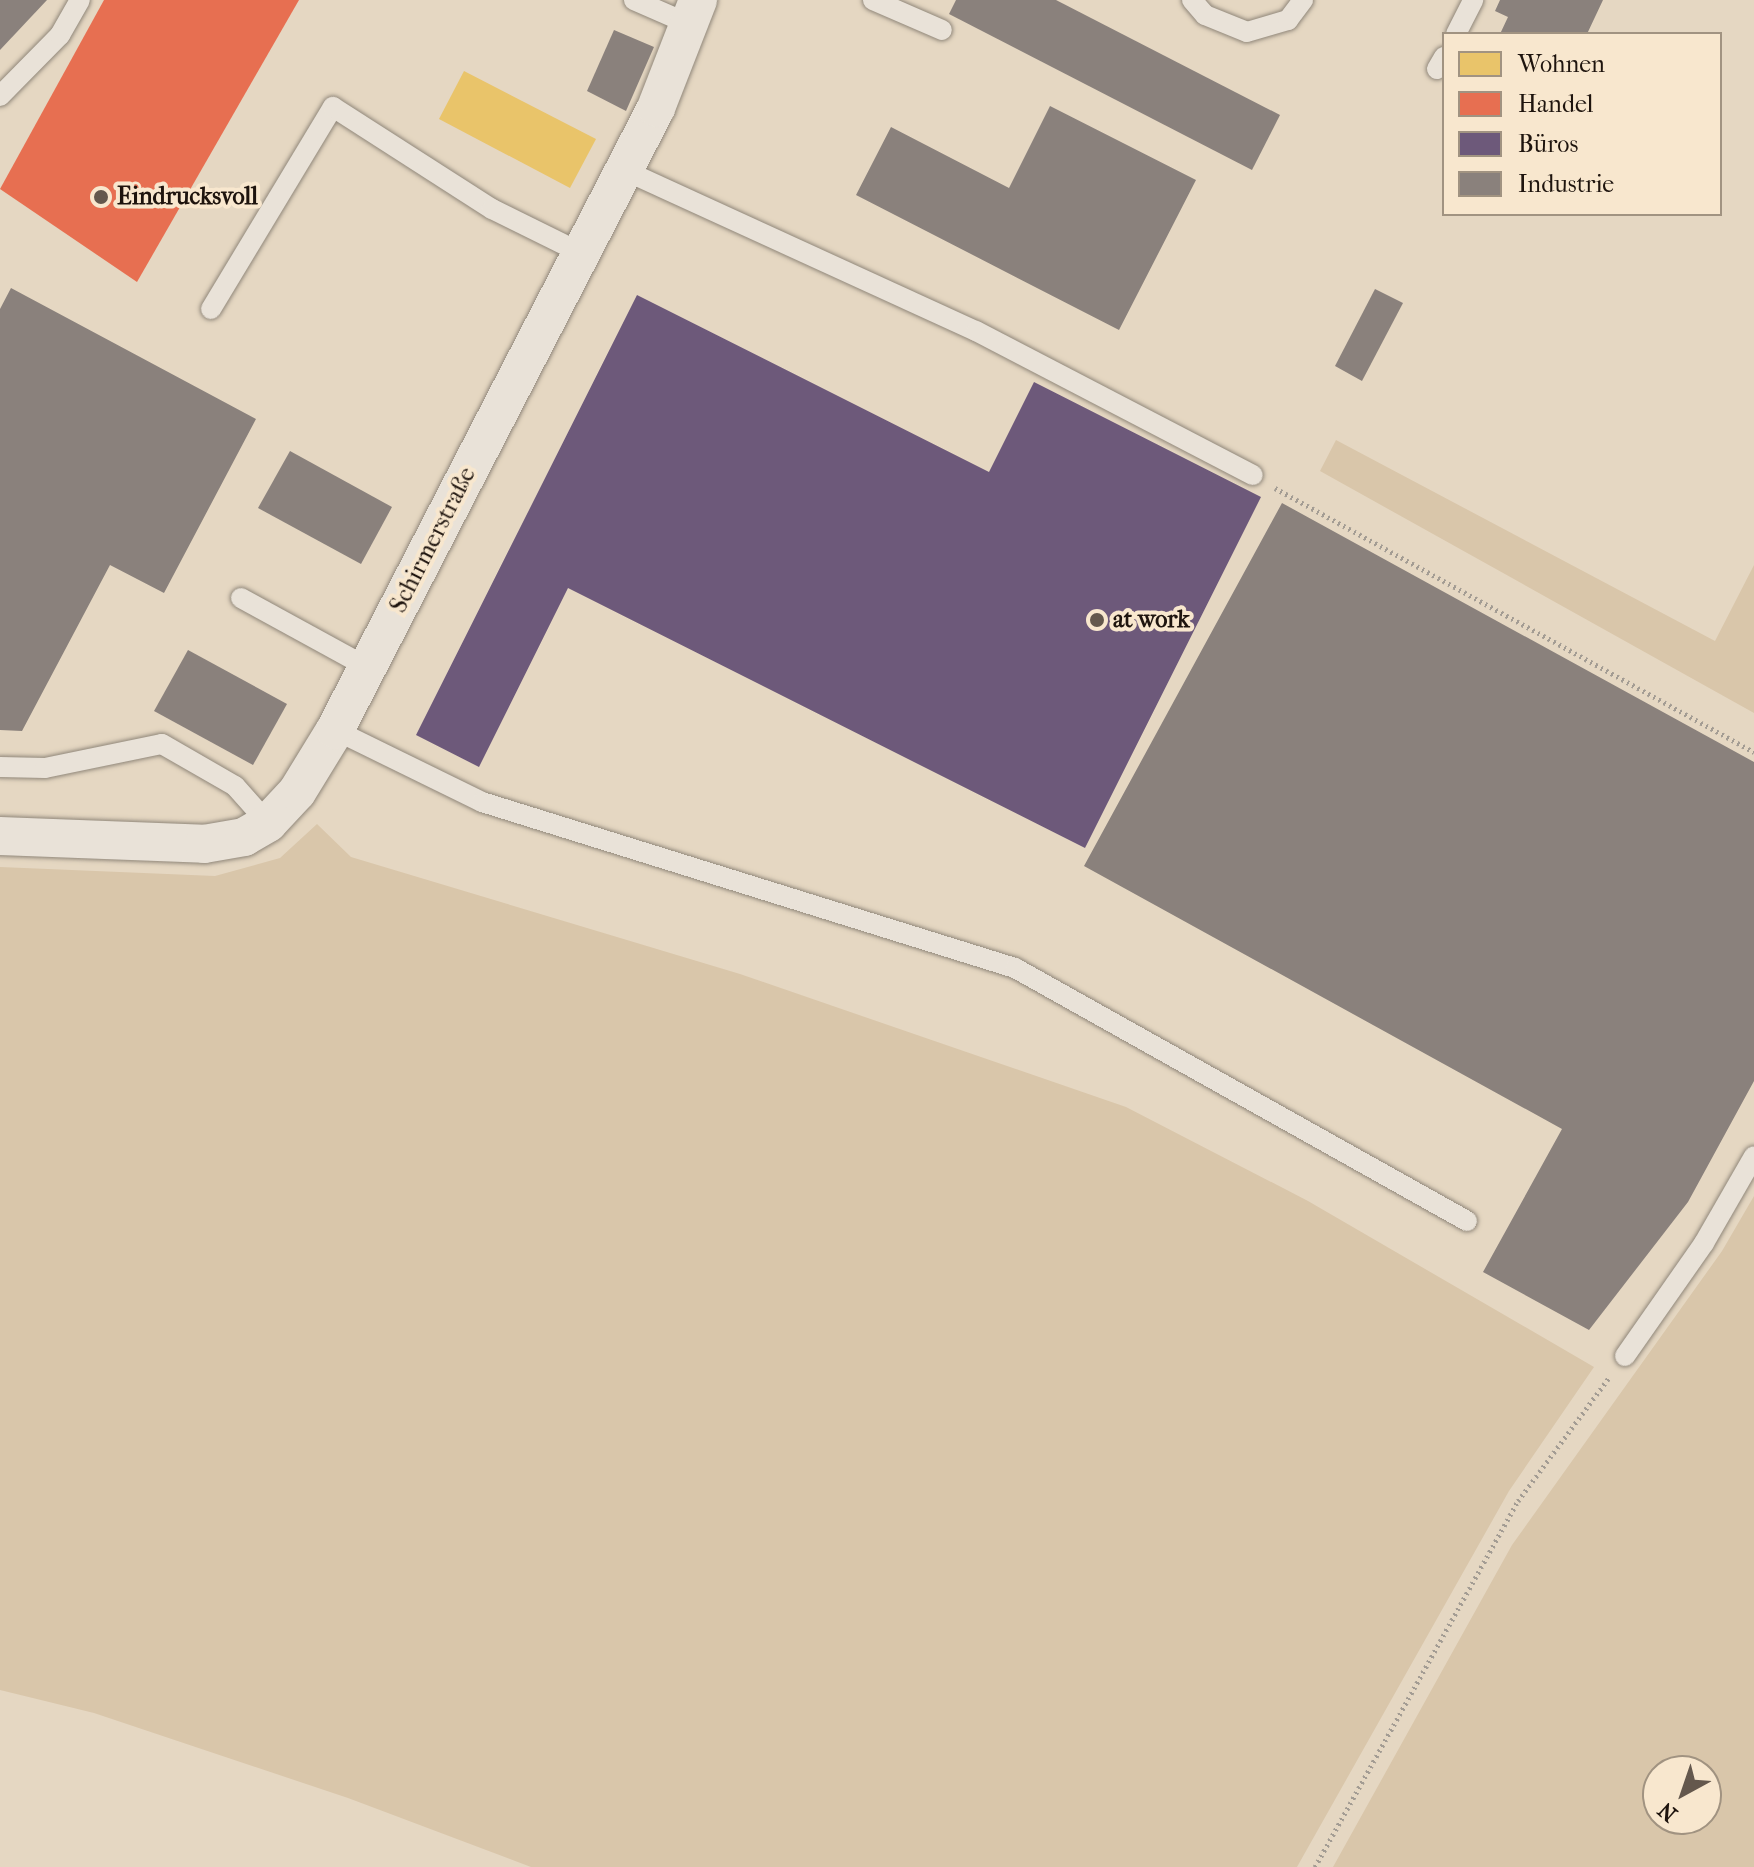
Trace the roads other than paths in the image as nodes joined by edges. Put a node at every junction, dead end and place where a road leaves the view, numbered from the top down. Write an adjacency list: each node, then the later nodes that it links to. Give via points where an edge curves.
1 (80, 0): 10 (lane, via 60,35)
2 (634, 0): 7 (lane)
3 (873, 0): 8 (lane)
4 (1192, 0): 5 (lane, via 1205,15 1247,32 1288,20)
5 (1303, 0)
6 (1473, 0): 9 (lane)
7 (693, 12): 11 (street, Schirmerstraße, via 656,108)
8 (942, 30)
9 (1457, 32)
10 (0, 96)
11 (624, 170): 12 (street, Schirmerstraße); 14 (lane, via 976,331)
12 (581, 253): 13 (lane, via 492,209 333,107); 16 (street, Schirmerstraße)
13 (211, 309)
14 (1253, 475)
15 (241, 598): 16 (lane)
16 (367, 667): 17 (street, Schirmerstraße)
17 (335, 730): 19 (street, Schirmerstraße, via 297,792); 22 (lane, via 482,802 1015,968)
18 (0, 767): 19 (lane, via 45,768 162,744 235,786)
19 (268, 823): 20 (street, Schirmerstraße, via 244,837 204,844)
20 (0, 836)
21 (1754, 1156): 23 (lane, via 1704,1243)
22 (1467, 1221)
23 (1625, 1356)

